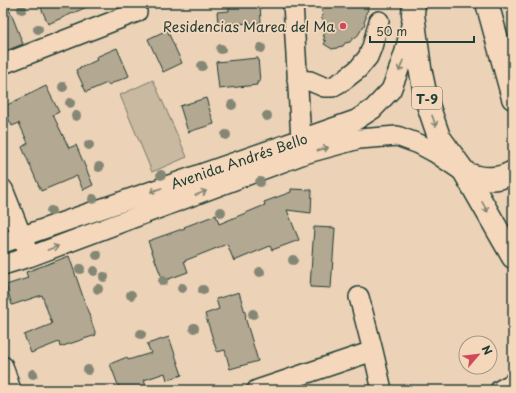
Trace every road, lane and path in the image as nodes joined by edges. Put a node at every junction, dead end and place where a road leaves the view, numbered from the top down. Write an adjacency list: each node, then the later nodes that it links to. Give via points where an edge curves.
1 (293, 3): 7 (street)
2 (487, 6): 8 (main road)
3 (414, 7): 9 (street, Avenida Andrés Bello, one-way to 9, via 405,51 390,90 373,109); 11 (main road, T-9, one-way to 11, via 420,68 427,102 440,137)
4 (137, 12): 6 (street)
5 (379, 21): 7 (street, via 368,57 344,80 329,87 310,80)
6 (3, 64)
7 (297, 80): 9 (street)
8 (513, 98)
9 (302, 147): 11 (street, Avenida Andrés Bello, one-way to 11, via 359,138 397,136 420,144); 13 (street, Avenida Andrés Bello, one-way to 13); 15 (street, Avenida Andrés Bello, one-way to 9)
10 (513, 172): 11 (main road, via 490,179)
11 (466, 173): 16 (main road, T-9, one-way to 16)
12 (3, 189): 13 (street)
13 (22, 237): 14 (street, Avenida Andrés Bello); 15 (street)
14 (3, 243)
15 (29, 257): 17 (street, Avenida Andrés Bello)
16 (513, 257)
17 (3, 265)
18 (359, 297): 19 (street)
19 (373, 351): 23 (street); 24 (street)
20 (3, 366): 22 (street)
21 (513, 383): 25 (street)
22 (11, 390)
23 (257, 390)
24 (382, 390)
25 (500, 390)

